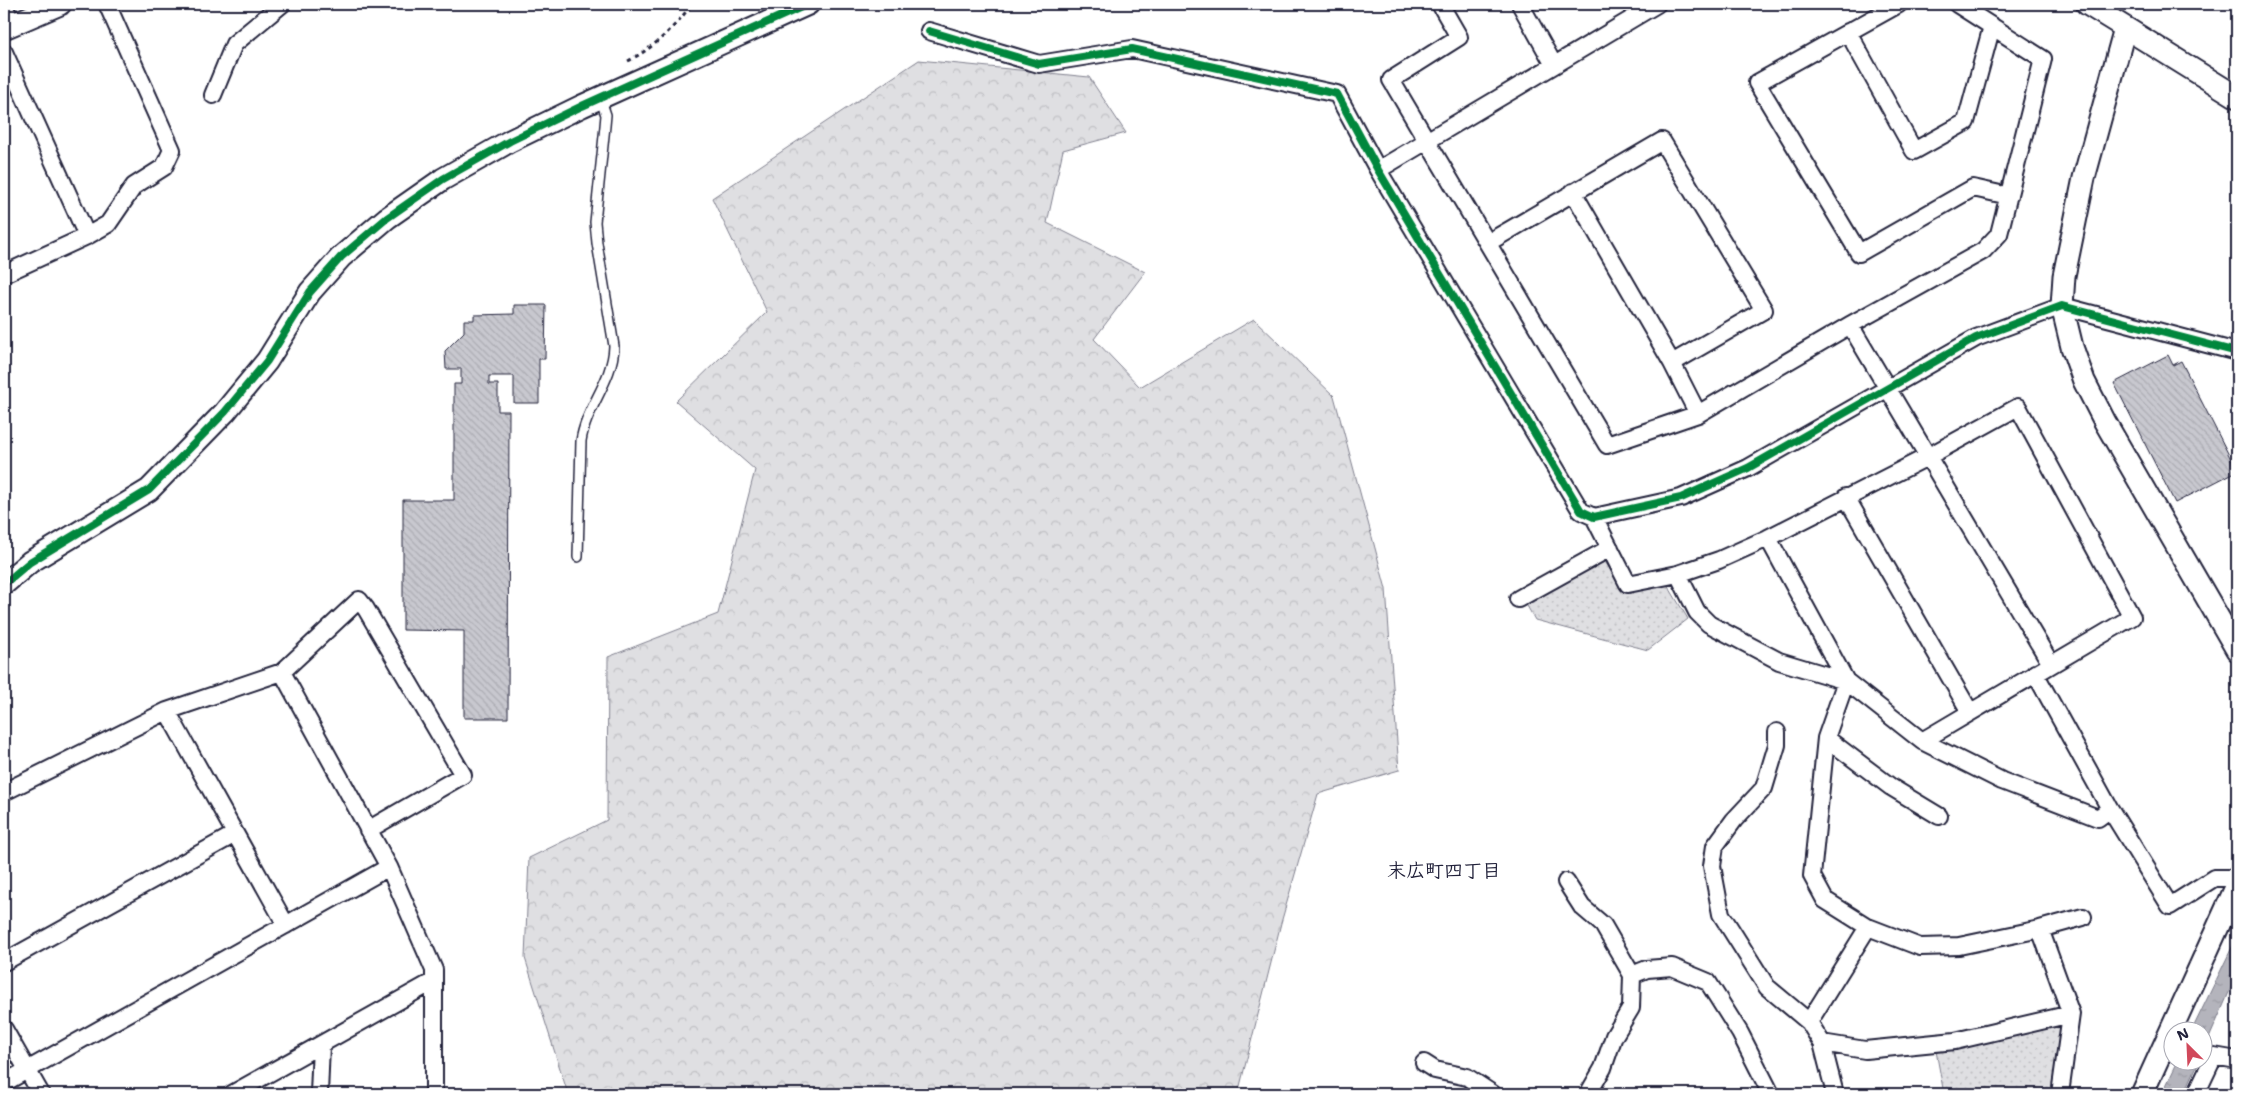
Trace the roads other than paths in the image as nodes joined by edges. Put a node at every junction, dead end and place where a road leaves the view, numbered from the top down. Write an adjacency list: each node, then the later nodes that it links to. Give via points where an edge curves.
1 (60, 4): 13 (street)
2 (107, 4): 27 (street, via 172,150 164,167 134,186 108,224)
3 (282, 4): 20 (street, via 234,44)
4 (808, 4): 21 (street)
5 (1440, 4): 23 (street, via 1459,37 1390,80)
6 (1520, 4): 19 (street)
7 (1657, 4): 12 (street)
8 (1899, 4): 17 (street)
9 (1957, 4): 14 (street)
10 (2087, 4): 15 (street)
11 (4, 5): 13 (street)
12 (1639, 8): 19 (street)
13 (8, 26)
14 (1992, 26): 17 (street, via 1966,122 1914,151); 26 (street, via 2044,59)
15 (2125, 28): 22 (street); 30 (street, via 2084,178 2066,266)
16 (929, 31): 24 (street, via 1039,64 1132,49 1337,94)
17 (1848, 32): 26 (street, via 1758,83 1859,253 1974,188)
18 (4, 52): 27 (street)
19 (1554, 65): 23 (street)
20 (213, 95)
21 (600, 97): 41 (lane, via 606,126 595,222 614,346 610,373 583,427); 43 (street, via 510,141 443,179 387,218 335,264 310,292 267,361 226,412 149,490 30,562)
22 (2237, 97)
23 (1426, 140): 24 (street); 28 (street)
24 (1378, 170): 38 (street, via 1581,510)
25 (1573, 192): 28 (street); 33 (street); 33 (street, via 1662,141 1764,310)
26 (2008, 196): 31 (street, via 1999,234 1983,251)
27 (87, 236): 29 (street)
28 (1489, 242): 35 (street, via 1607,445)
29 (4, 274)
30 (2062, 306): 32 (street); 34 (street, via 1976,338); 45 (street, via 2084,381)
31 (1850, 325): 34 (street); 35 (street)
32 (2237, 352)
33 (1672, 363): 35 (street)
34 (1888, 388): 36 (street); 38 (street, via 1748,468 1681,498)
35 (1698, 414)
36 (1929, 456): 37 (street); 46 (street); 46 (street, via 2018,408 2132,617)
37 (1846, 497): 39 (street); 51 (street)
38 (1594, 517): 40 (street)
39 (1768, 538): 42 (street); 49 (street)
40 (1610, 548): 42 (street, via 1628,584); 44 (street)
41 (578, 557)
42 (1678, 574): 49 (street, via 1697,612 1708,624 1780,661)
43 (4, 584)
44 (1518, 598)
45 (2237, 650)
46 (2051, 664): 48 (street)
47 (282, 672): 50 (street); 58 (street); 58 (street, via 359,600 463,775)
48 (2035, 673): 51 (street); 56 (street)
49 (1846, 680): 53 (street); 54 (street)
50 (167, 711): 55 (street); 59 (street)
51 (1970, 712): 54 (street)
52 (1777, 732): 72 (street, via 1777,744 1764,788 1714,846 1712,866 1721,914 1740,945 1767,987)
53 (1826, 738): 57 (street, via 1890,787); 66 (street, via 1812,876 1825,900)
54 (1922, 741): 56 (street, via 2002,781 2098,818)
55 (4, 792)
56 (2110, 809): 61 (street, via 2170,906 2214,878)
57 (1939, 816)
58 (368, 830): 60 (street)
59 (235, 834): 65 (street); 68 (street)
60 (389, 867): 65 (street); 70 (street, via 434,970)
61 (2237, 878)
62 (1566, 882): 69 (street, via 1582,907 1603,925)
63 (2237, 885): 89 (street)
64 (2083, 917): 67 (street)
65 (286, 925): 78 (street)
66 (1868, 927): 67 (street, via 1920,947 1959,946); 72 (street)
67 (2040, 929): 71 (street)
68 (4, 962)
69 (1632, 975): 85 (street, via 1631,1008 1614,1036 1603,1068); 86 (street, via 1647,969 1672,967 1708,982 1740,1033)
70 (434, 981): 75 (street); 83 (street)
71 (2071, 1014): 74 (street, via 1955,1041 1865,1050); 88 (street)
72 (1809, 1022): 74 (street)
73 (4, 1029): 78 (street)
74 (1822, 1043): 87 (street)
75 (321, 1045): 81 (street); 82 (street)
76 (2237, 1060): 90 (street, via 2214,1056)
77 (1424, 1063): 84 (street, via 1435,1070 1467,1077)
78 (27, 1070): 79 (street); 80 (street)
79 (4, 1083)
80 (40, 1094)
81 (232, 1094)
82 (320, 1094)
83 (434, 1094)
84 (1493, 1094)
85 (1588, 1094)
86 (1771, 1094)
87 (1835, 1094)
88 (2060, 1094)
89 (2142, 1094)
90 (2196, 1094)

